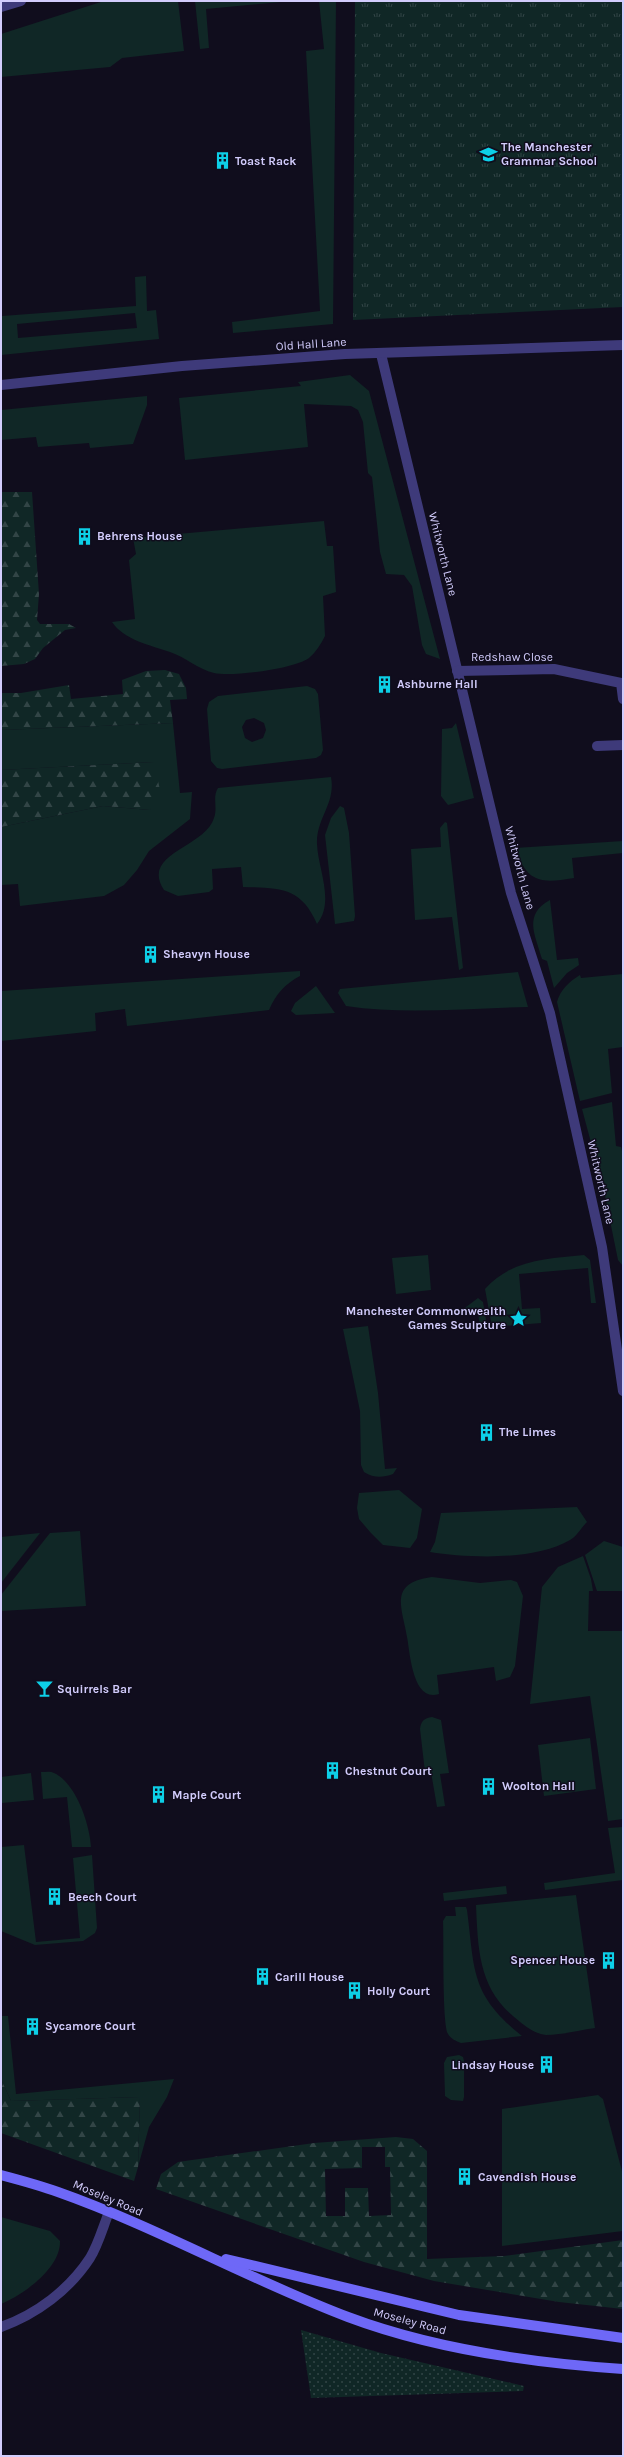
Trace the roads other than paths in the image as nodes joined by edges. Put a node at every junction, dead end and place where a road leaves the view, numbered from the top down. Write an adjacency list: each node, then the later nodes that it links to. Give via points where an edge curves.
1 (21, 1): 2 (street)
2 (1, 7)
3 (623, 345): 4 (street, Old Hall Lane)
4 (381, 354): 5 (street, Old Hall Lane, via 182,366); 6 (street, Whitworth Lane)
5 (1, 385)
6 (457, 670): 7 (street, Redshaw Close, via 554,669 622,683); 10 (street, Whitworth Lane, via 511,893 550,1013 602,1247)
7 (623, 699)
8 (623, 745): 9 (street)
9 (597, 746)
10 (623, 1391)
11 (1, 2175): 12 (main road, Moseley Road, via 57,2191)
12 (109, 2212): 13 (main road, Moseley Road); 14 (street, via 90,2258 61,2293 39,2309)
13 (202, 2254): 15 (main road, Moseley Road, via 458,2315); 16 (main road, Moseley Road, via 350,2318 391,2330 489,2353 567,2365)
14 (1, 2327)
15 (623, 2338)
16 (623, 2369)

